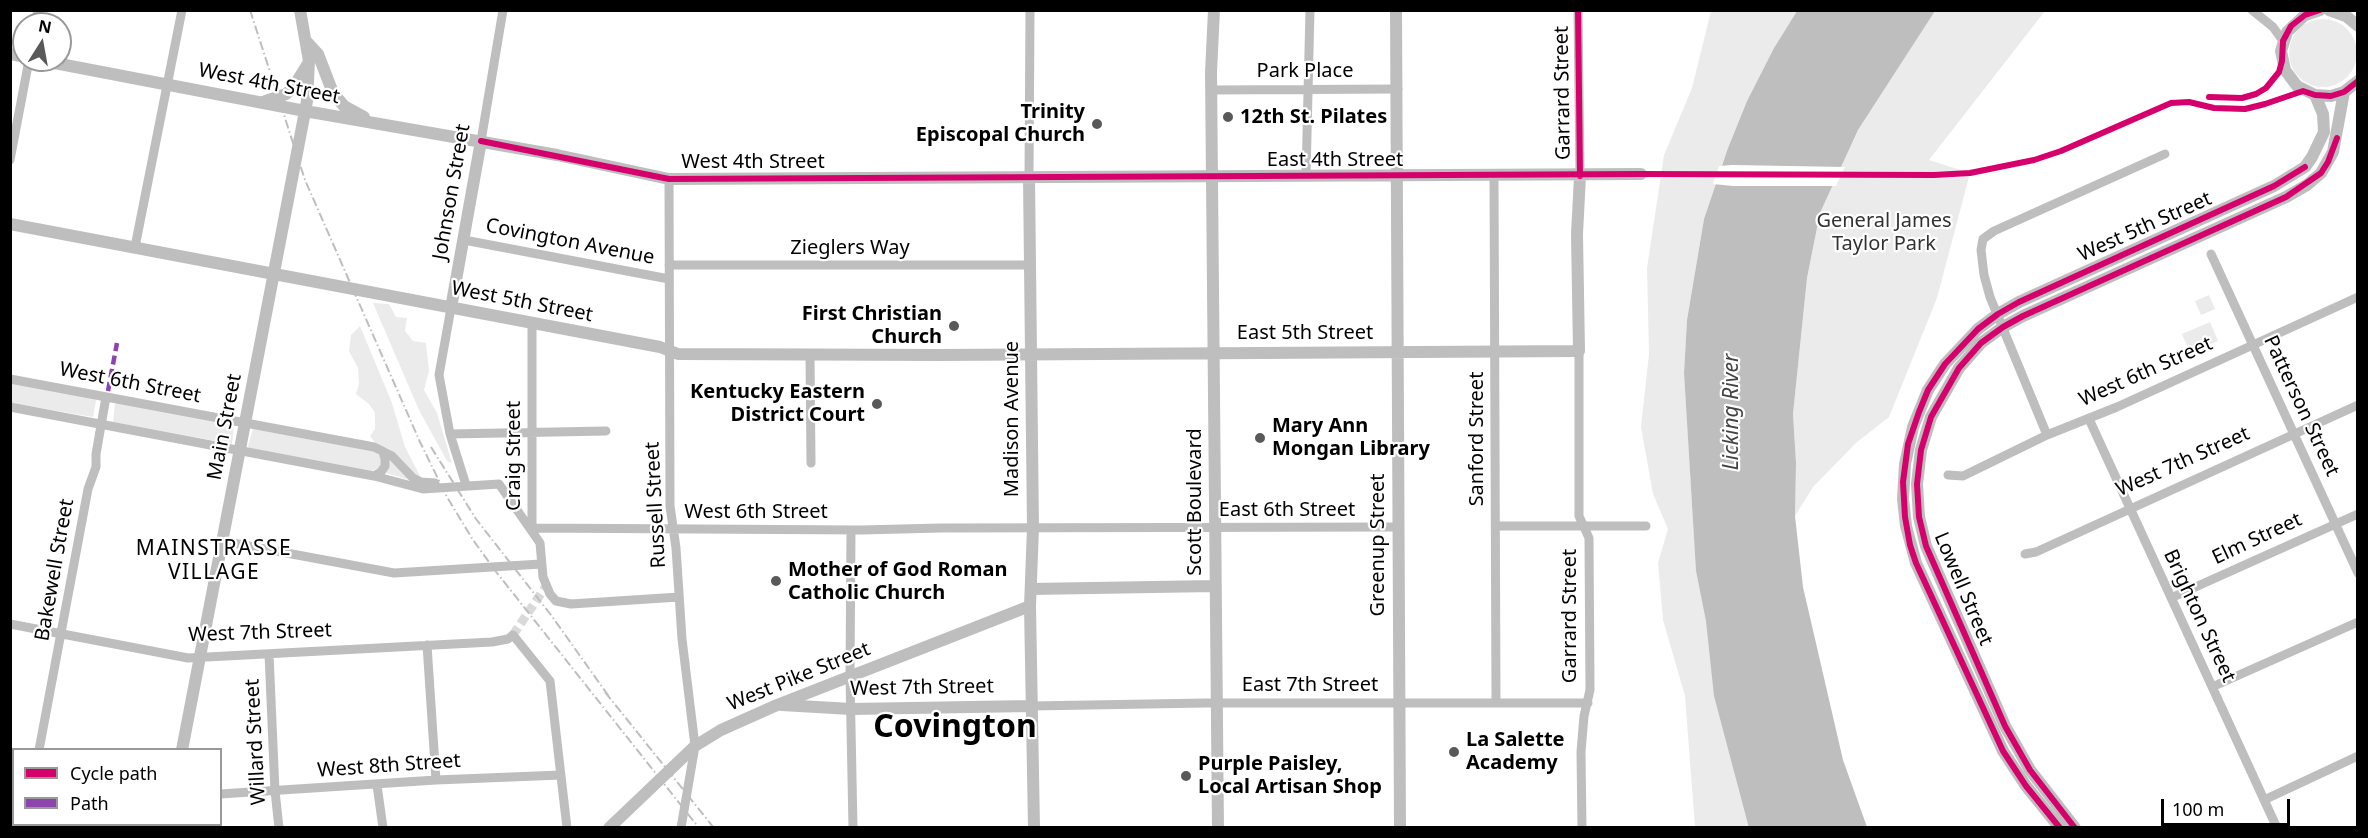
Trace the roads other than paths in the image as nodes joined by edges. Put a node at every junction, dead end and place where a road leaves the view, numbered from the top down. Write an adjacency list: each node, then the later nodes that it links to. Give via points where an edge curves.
1 (182, 10): 19 (street)
2 (300, 10): 14 (main road)
3 (503, 10): 28 (street, Johnson Street)
4 (1029, 10): 37 (street, Madison Avenue)
5 (1214, 10): 21 (main road)
6 (1310, 10): 20 (street)
7 (1396, 10): 22 (main road, Greenup Street)
8 (1578, 10): 36 (street, Garrard Street)
9 (2252, 10): 13 (street)
10 (2320, 10): 13 (main road, via 2297,20)
11 (2329, 10): 12 (main road)
12 (2353, 18)
13 (2283, 41): 24 (main road, via 2282,61 2292,81)
14 (307, 42): 15 (main road, Main Street); 27 (main road, via 318,54 327,82 341,103)
15 (309, 61): 25 (main road, via 293,88); 26 (main road, Main Street)
16 (72, 66): 19 (main road, West 4th Street)
17 (27, 72): 30 (street)
18 (2358, 81): 23 (main road)
19 (167, 85): 25 (main road, West 4th Street); 41 (street)
20 (1307, 89): 21 (street, Park Place); 22 (street, Park Place); 33 (street)
21 (1212, 90): 32 (main road, Scott Boulevard)
22 (1398, 90): 34 (main road, Greenup Street)
23 (2344, 92): 24 (main road); 51 (main road, West 5th Street, via 2333,152 2321,173 2307,185)
24 (2315, 95): 49 (main road, West 5th Street, via 2323,114 2324,132 2305,167 2274,186)
25 (261, 103): 26 (main road, West 4th Street)
26 (305, 111): 27 (main road, West 4th Street); 45 (main road, Main Street)
27 (373, 122): 28 (main road, West 4th Street)
28 (481, 141): 38 (main road, West 4th Street); 40 (main road, Johnson Street)
29 (2165, 154): 49 (street, via 1983,239 1984,276)
30 (10, 160)
31 (1641, 174): 36 (main road, East 4th Street)
32 (1214, 176): 33 (main road, East 4th Street); 37 (main road, East 4th Street); 57 (main road, Scott Boulevard)
33 (1306, 176): 34 (main road, East 4th Street)
34 (1396, 176): 35 (main road, East 4th Street); 53 (main road, Greenup Street)
35 (1494, 176): 36 (main road, East 4th Street); 54 (street, Sanford Street)
36 (1580, 176): 55 (main road, Garrard Street)
37 (1029, 177): 38 (main road, West 4th Street); 44 (main road, Madison Avenue)
38 (669, 179): 43 (street, Russell Street)
39 (10, 224): 41 (main road, West 5th Street)
40 (464, 240): 46 (street, Covington Avenue); 48 (main road, Johnson Street)
41 (135, 247): 45 (main road, West 5th Street)
42 (2211, 254): 52 (street, Patterson Street)
43 (669, 265): 44 (street, Zieglers Way); 46 (street, Russell Street)
44 (1030, 265): 58 (main road, Madison Avenue)
45 (274, 273): 48 (main road, West 5th Street); 66 (main road, Main Street)
46 (669, 279): 56 (street, Russell Street)
47 (2358, 297): 52 (street, West 6th Street)
48 (452, 308): 50 (main road, West 5th Street); 69 (street, Johnson Street, via 439,375)
49 (1998, 314): 51 (street); 134 (main road, Lowell Street, via 1957,350 1928,390 1908,444 1903,482 1905,517 1916,563 1991,728 2015,771)
50 (532, 323): 56 (main road, West 5th Street); 68 (street, Craig Street)
51 (2003, 327): 71 (street); 135 (main road, Lowell Street, via 1964,362 1931,417 1919,467 1921,530 2005,726 2030,770)
52 (2252, 344): 64 (street, West 6th Street); 70 (street, Patterson Street)
53 (1397, 351): 54 (main road, East 5th Street); 57 (main road, East 5th Street); 84 (main road, Greenup Street)
54 (1495, 351): 55 (main road, East 5th Street); 81 (street, Sanford Street)
55 (1579, 351): 82 (street, Garrard Street, via 1579,516)
56 (669, 352): 59 (main road, West 5th Street); 88 (street, Russell Street)
57 (1214, 352): 58 (main road, East 5th Street); 87 (main road, Scott Boulevard)
58 (1032, 353): 59 (main road, West 5th Street); 86 (main road, Madison Avenue)
59 (810, 354): 74 (street)
60 (10, 379): 61 (street, West 6th Street)
61 (106, 397): 65 (street, Bakewell Street); 66 (street, West 6th Street)
62 (2358, 405): 70 (street, West 7th Street)
63 (10, 407): 65 (street, West 6th Street)
64 (2089, 419): 71 (street, West 6th Street); 78 (street, Brighton Street)
65 (101, 424): 72 (street, West 6th Street); 101 (street, Bakewell Street)
66 (245, 424): 72 (main road, Main Street); 73 (street, West 6th Street, via 374,447)
67 (606, 431): 68 (street)
68 (532, 432): 69 (street); 85 (street, Craig Street)
69 (450, 434): 77 (street, Johnson Street)
70 (2294, 434): 78 (street, West 7th Street); 80 (street, Patterson Street)
71 (2047, 435): 75 (street, West 6th Street, via 1963,476)
72 (240, 451): 76 (street, West 6th Street); 90 (main road, Main Street)
73 (383, 452): 76 (street, via 385,466); 77 (street, West 6th Street, via 421,482)
74 (811, 463)
75 (1948, 475)
76 (374, 476): 77 (street, West 6th Street, via 426,490)
77 (466, 485): 85 (street, West 6th Street, via 499,484)
78 (2129, 508): 91 (street, West 7th Street); 97 (street, Brighton Street)
79 (2358, 514): 80 (street, Elm Street)
80 (2335, 523): 93 (street, Patterson Street); 97 (street, Elm Street)
81 (1496, 526): 82 (street); 108 (street, Sanford Street)
82 (1585, 526): 83 (street); 110 (street, Garrard Street, via 1589,538)
83 (1646, 526)
84 (1397, 527): 87 (street, East 6th Street); 107 (main road, Greenup Street)
85 (532, 528): 88 (street, West 6th Street); 92 (street, Craig Street, via 540,543)
86 (1033, 528): 87 (street, East 6th Street); 89 (street, West 6th Street); 95 (main road, Madison Avenue)
87 (1214, 528): 94 (main road, Scott Boulevard)
88 (673, 530): 89 (street, West 6th Street); 96 (street, Russell Street)
89 (851, 530): 105 (street)
90 (222, 541): 92 (street, via 394,573); 104 (main road, Main Street)
91 (2025, 554)
92 (542, 564): 96 (street, Craig Street, via 546,586 556,601 564,604)
93 (2358, 573)
94 (1214, 586): 95 (main road); 109 (main road, Scott Boulevard)
95 (1031, 589): 98 (main road, Madison Avenue)
96 (679, 597): 114 (street, Russell Street)
97 (2171, 598): 106 (street, Brighton Street)
98 (1030, 606): 105 (main road, West Pike Street); 112 (main road, Madison Avenue)
99 (2358, 622): 106 (street)
100 (10, 624): 101 (street, West 7th Street)
101 (62, 633): 104 (street, West 7th Street, via 188,658); 115 (street, Bakewell Street)
102 (427, 645): 103 (street, West 7th Street); 118 (street, West 7th Street, via 492,642 513,635 549,681); 119 (street)
103 (269, 654): 104 (street, West 7th Street); 121 (street, Willard Street)
104 (200, 657): 116 (main road, Main Street)
105 (850, 677): 111 (main road, West Pike Street); 113 (street)
106 (2212, 687): 123 (street, Brighton Street)
107 (1399, 702): 108 (street, East 7th Street); 109 (street, East 7th Street); 132 (main road, Greenup Street)
108 (1496, 702): 110 (street, East 7th Street)
109 (1216, 703): 112 (street, East 7th Street); 131 (main road, Scott Boulevard)
110 (1588, 703): 133 (street, Garrard Street, via 1581,752)
111 (777, 705): 113 (main road, West 7th Street); 114 (main road, West Pike Street, via 728,726)
112 (1031, 706): 113 (main road, West 7th Street); 130 (main road, Madison Avenue)
113 (851, 710): 129 (street)
114 (695, 746): 127 (main road, West Pike Street); 128 (street, Russell Street)
115 (39, 748)
116 (182, 748)
117 (2358, 756): 123 (street)
118 (561, 775): 119 (street, West 8th Street); 126 (street)
119 (436, 780): 120 (street, West 8th Street)
120 (376, 785): 121 (street, West 8th Street); 125 (street)
121 (275, 791): 122 (street, West 8th Street); 124 (street, Willard Street)
122 (222, 794)
123 (2264, 800): 136 (street, Brighton Street)
124 (279, 828)
125 (383, 828)
126 (567, 828)
127 (609, 828)
128 (681, 828)
129 (853, 828)
130 (1034, 828)
131 (1218, 828)
132 (1400, 828)
133 (1582, 828)
134 (2060, 828)
135 (2075, 828)
136 (2277, 828)

